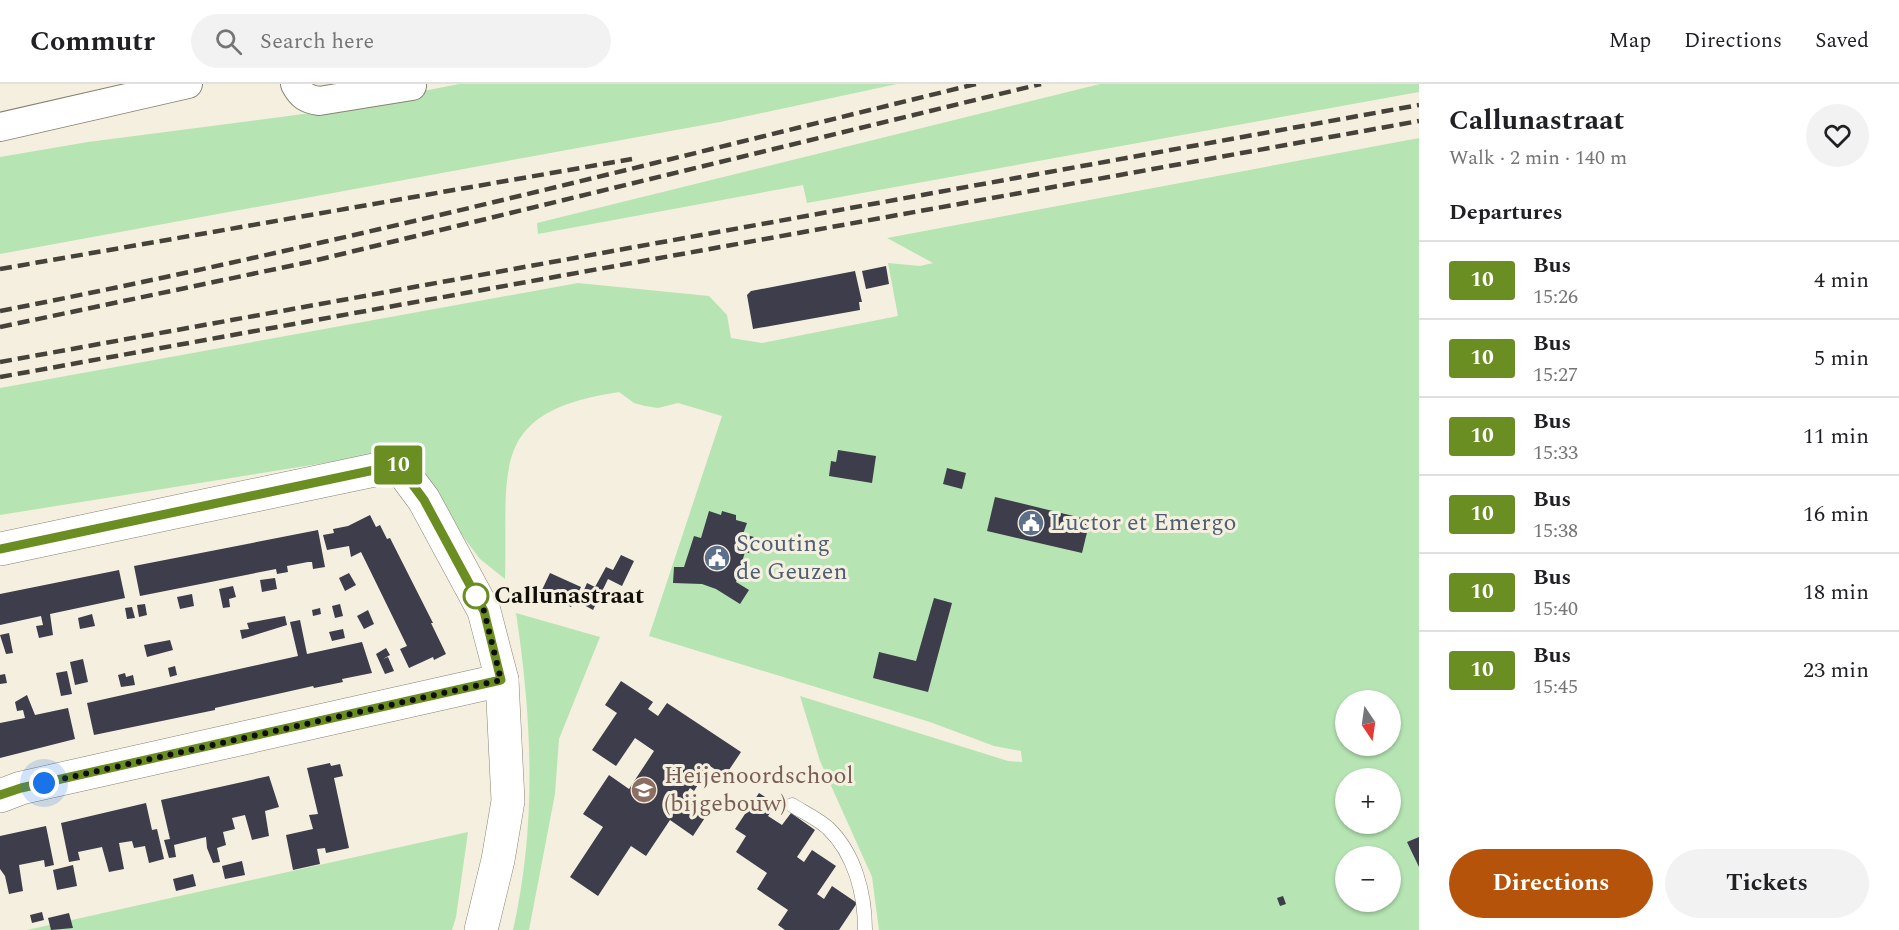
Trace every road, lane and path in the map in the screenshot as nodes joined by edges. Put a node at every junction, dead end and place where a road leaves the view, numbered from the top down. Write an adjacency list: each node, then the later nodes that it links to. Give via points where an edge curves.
1 (188, 84): 4 (street)
2 (296, 84): 3 (street, via 300,94 319,101)
3 (416, 85)
4 (0, 127)
5 (0, 549): 6 (street, via 398,465 424,500 484,611)
6 (501, 680): 7 (street); 9 (street, via 508,801)
7 (0, 795)
8 (792, 805): 10 (lane, via 827,827 850,858 859,882)
9 (481, 930)
10 (865, 930)

